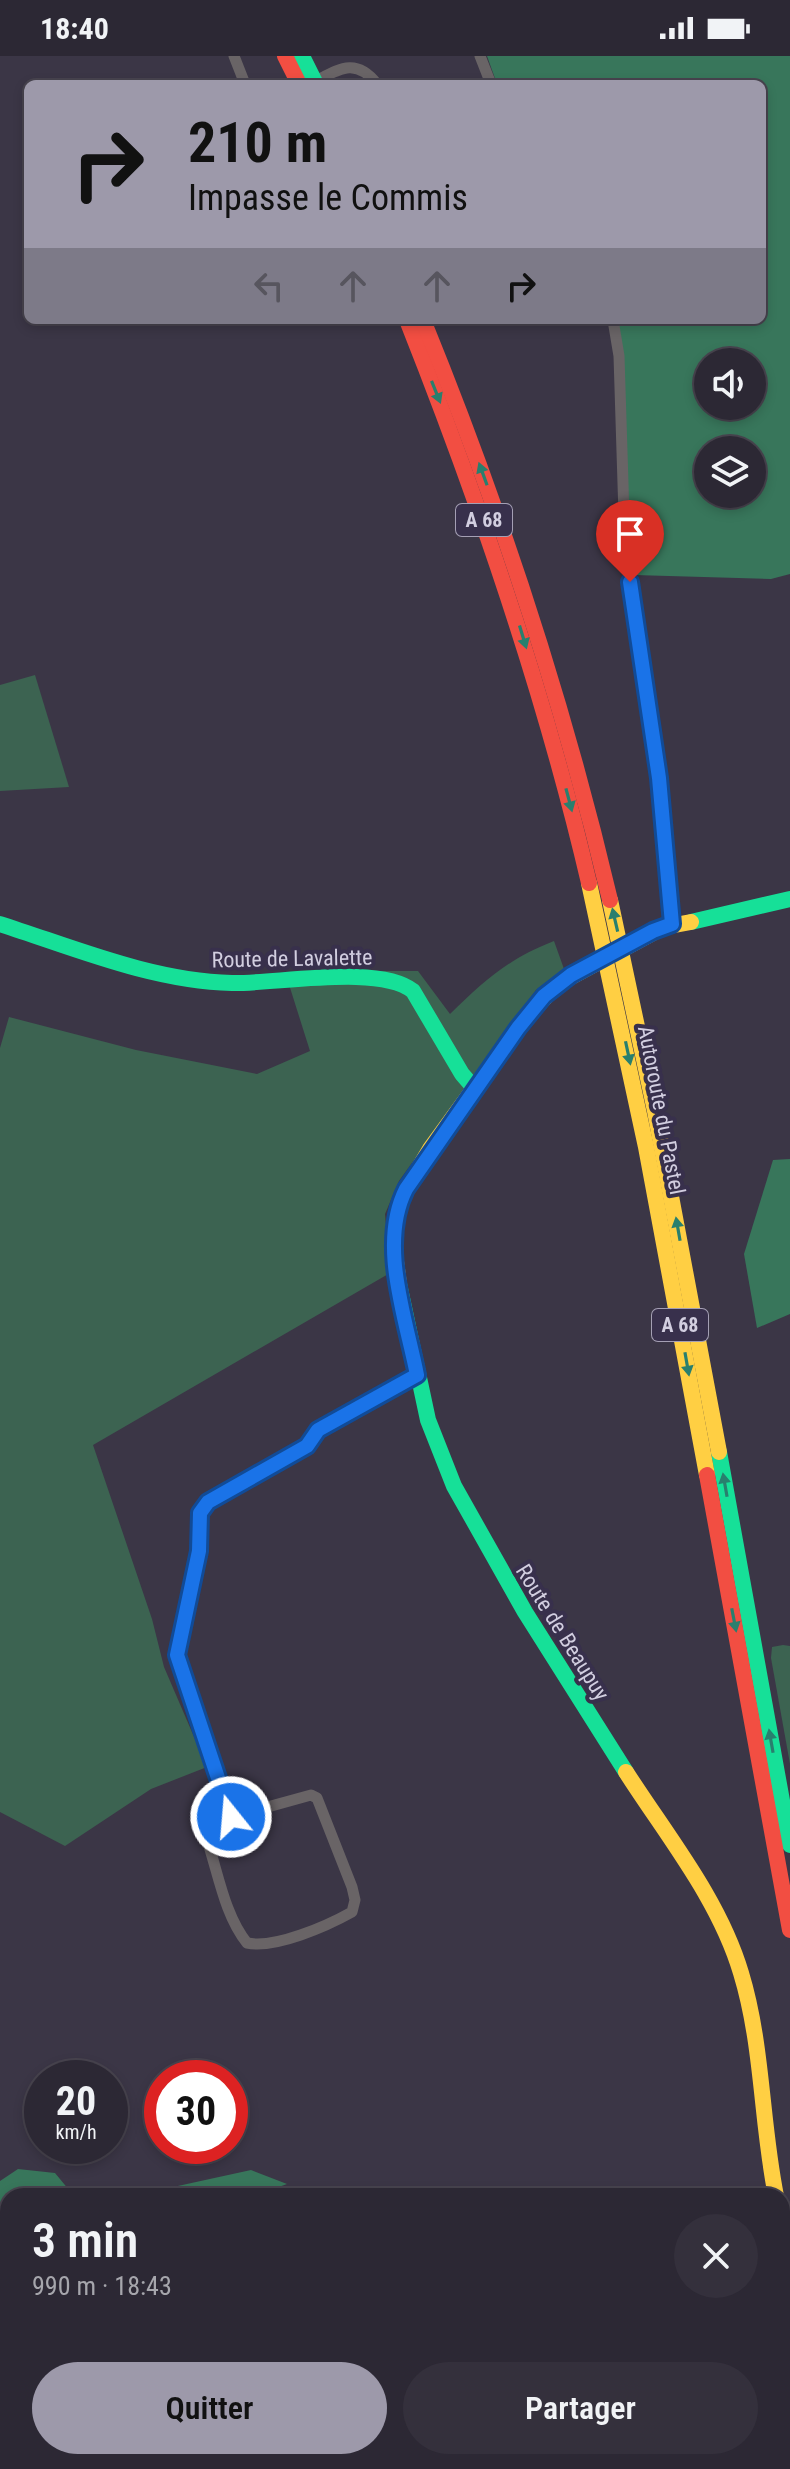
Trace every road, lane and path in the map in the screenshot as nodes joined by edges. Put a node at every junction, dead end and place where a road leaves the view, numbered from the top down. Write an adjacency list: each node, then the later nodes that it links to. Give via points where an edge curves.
1 (234, 56): 5 (street)
2 (285, 56): 4 (main road)
3 (480, 56): 7 (street)
4 (305, 76): 6 (street, via 348,66)
5 (243, 80)
6 (372, 80)
7 (489, 80)
8 (409, 324): 18 (main road, Autoroute du Pastel / A 68, one-way to 18, via 524,642 611,969)
9 (425, 324): 17 (main road, Autoroute du Pastel / A 68, one-way to 9, via 660,1131 601,861 534,621)
10 (614, 324): 13 (street, via 630,582 657,765)
11 (790, 899): 13 (main road)
12 (0, 924): 14 (main road, Route de Lavalette, via 133,967 206,982 403,983 413,991 470,1086)
13 (668, 925): 14 (main road, via 551,990)
14 (479, 1083): 15 (main road, Route de Beaupuy, via 406,1189 393,1226 397,1276)
15 (417, 1375): 16 (street, via 318,1430 307,1446 208,1502 200,1513 199,1551 177,1655); 19 (main road, Route de Beaupuy, via 438,1451 469,1520 680,1851 730,1944 746,1986)
16 (231, 1817): 16 (street, via 209,1846 228,1907 247,1943 269,1944 352,1912 352,1887 317,1798 311,1795)
17 (790, 1845)
18 (790, 1930)
19 (774, 2188)

